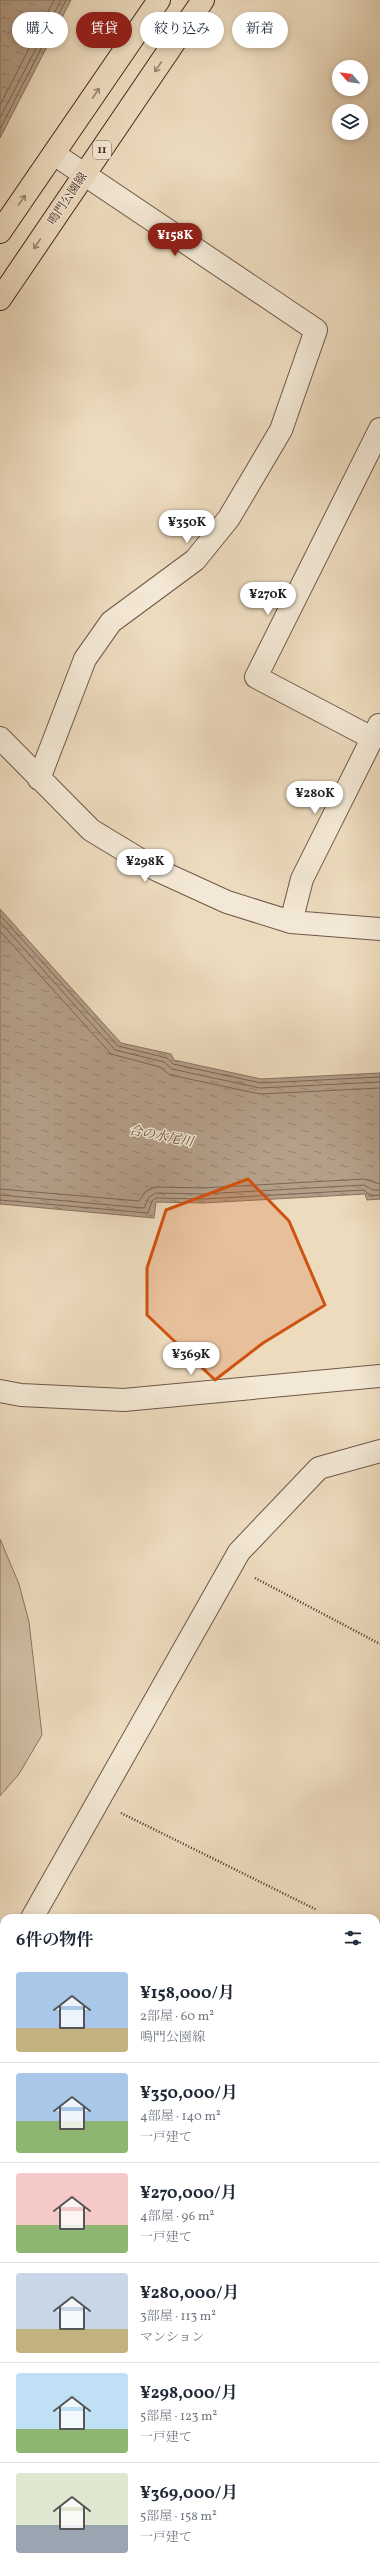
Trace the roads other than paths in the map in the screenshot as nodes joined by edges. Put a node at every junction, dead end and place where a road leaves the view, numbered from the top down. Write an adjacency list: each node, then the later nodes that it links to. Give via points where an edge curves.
1 (159, 0): 3 (main road, one-way to 1)
2 (203, 0): 4 (main road, 鳴門公園線 / 11, one-way to 4)
3 (54, 154): 4 (street); 5 (main road, one-way to 3)
4 (84, 176): 6 (main road, 鳴門公園線 / 11, one-way to 6); 10 (street, via 316,330 281,430 229,518 195,560 110,622 84,659)
5 (0, 232)
6 (0, 299)
7 (380, 428): 8 (street, via 256,677)
8 (377, 733): 11 (street, via 302,879)
9 (0, 738): 10 (street)
10 (39, 779): 11 (street, via 91,830 157,870 227,902)
11 (291, 922): 12 (street)
12 (380, 929)
13 (380, 1376): 14 (street, via 124,1400 21,1395)
14 (0, 1391)
15 (380, 1451): 16 (street, via 319,1468 239,1552)
16 (34, 1914)

